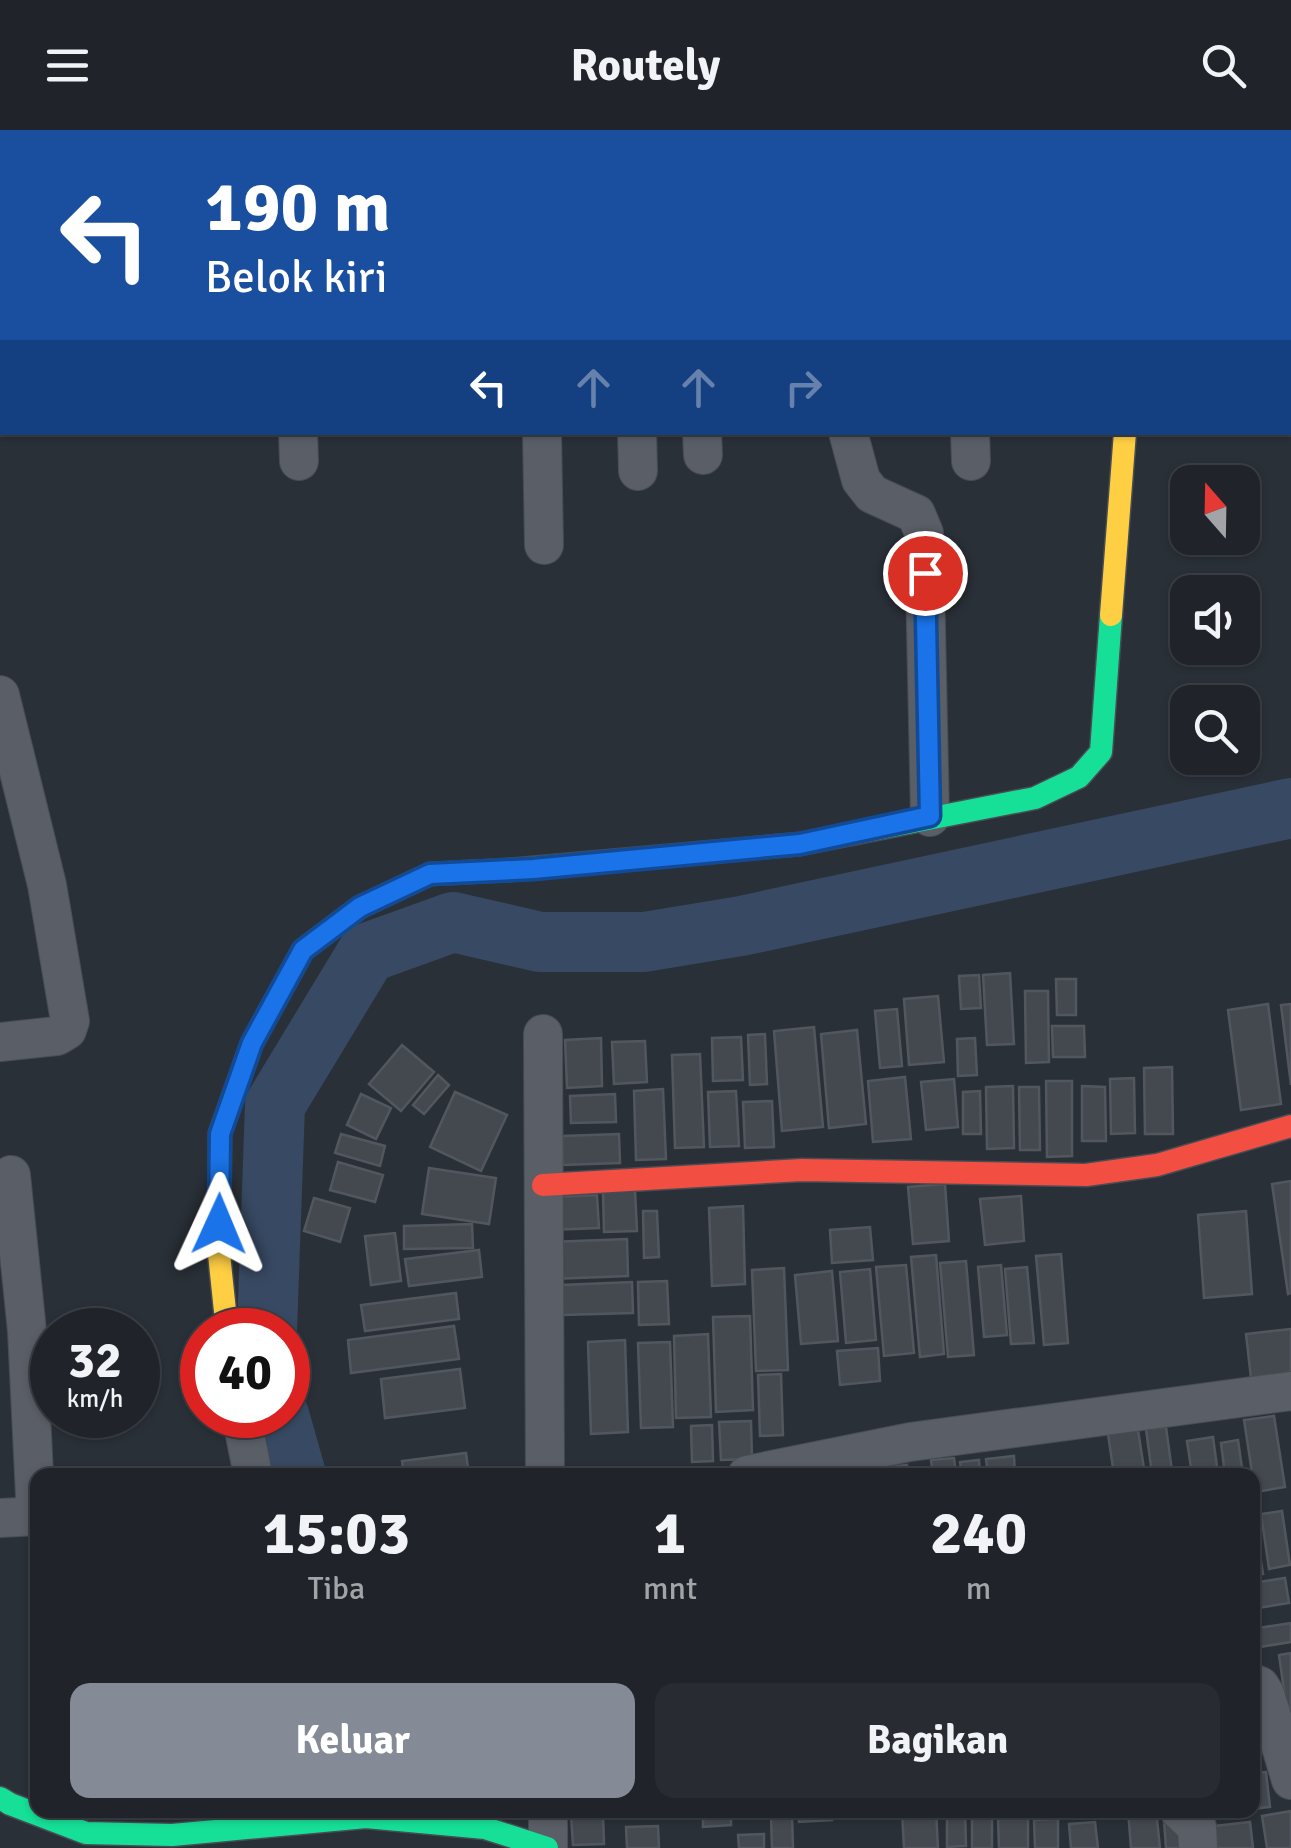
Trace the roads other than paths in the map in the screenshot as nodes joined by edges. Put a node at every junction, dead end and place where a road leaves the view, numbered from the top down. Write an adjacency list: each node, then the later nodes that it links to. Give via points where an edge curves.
1 (542, 435): 6 (street)
2 (637, 435): 5 (street)
3 (849, 435): 8 (street, via 860,480 872,494 916,514 924,534)
4 (1125, 435): 8 (street, via 1101,752 1079,777 1035,798)
5 (638, 471)
6 (544, 545)
7 (0, 694): 10 (street, via 70,1021 57,1036)
8 (930, 816): 14 (street, via 800,844 430,874 360,907 303,950 252,1043 220,1134 218,1254)
9 (542, 1034): 13 (street)
10 (0, 1042)
11 (1291, 1126): 13 (street, via 1157,1165 1086,1175 802,1170)
12 (11, 1175): 20 (street, via 27,1331)
13 (543, 1185): 18 (street)
14 (224, 1308)
15 (1291, 1391): 19 (street, via 910,1442)
16 (246, 1438): 17 (street)
17 (252, 1468)
18 (546, 1468)
19 (782, 1468)
20 (24, 1517)
21 (1260, 1686): 22 (street)
22 (1291, 1780)
23 (0, 1798): 24 (street)
24 (30, 1812)
25 (47, 1818): 26 (street, via 86,1833 172,1835)
26 (317, 1818)
27 (376, 1818): 30 (street, via 485,1828)
28 (548, 1818): 30 (street)
29 (1187, 1818): 31 (street, via 1197,1827)
30 (548, 1848)
31 (1198, 1848)

